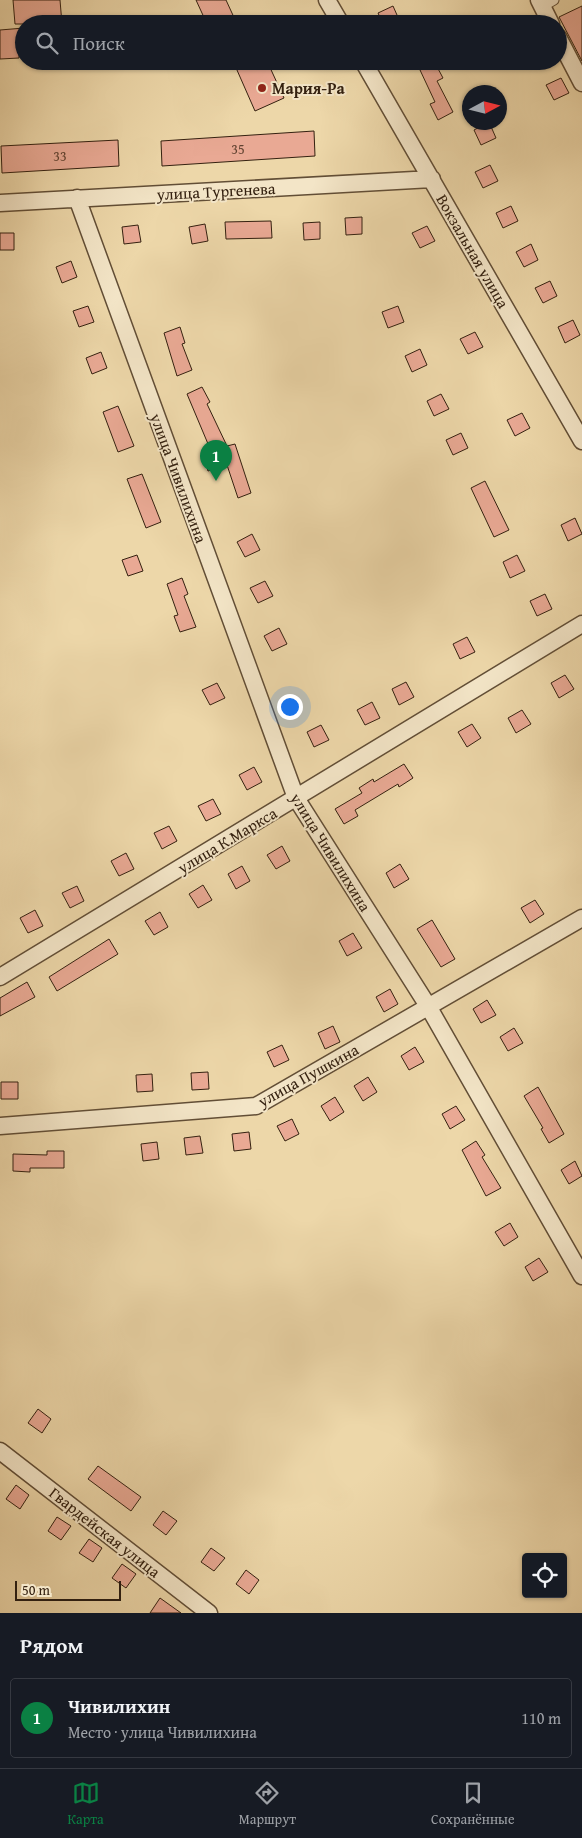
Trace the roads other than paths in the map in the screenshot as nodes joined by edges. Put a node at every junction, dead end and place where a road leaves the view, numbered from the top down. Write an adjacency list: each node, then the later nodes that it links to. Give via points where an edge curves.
1 (328, 0): 3 (street)
2 (545, 2): 4 (street)
3 (336, 15)
4 (549, 15)
5 (567, 54): 7 (street)
6 (368, 70): 8 (street, Вокзальная улица)
7 (582, 83)
8 (432, 179): 9 (street, улица Тургенева); 11 (street, Вокзальная улица)
9 (77, 198): 10 (street, улица Тургенева); 13 (street, улица Чивилихина)
10 (0, 203)
11 (582, 441)
12 (582, 624): 13 (street, улица К.Маркса)
13 (296, 798): 15 (street, улица К.Маркса); 16 (street, улица Чивилихина)
14 (582, 918): 16 (street, улица Пушкина)
15 (0, 977)
16 (428, 1006): 17 (street, улица Пушкина, via 256,1106); 18 (street, улица Чивилихина)
17 (0, 1126)
18 (582, 1276)
19 (0, 1451): 20 (street, Гвардейская улица)
20 (209, 1613)

